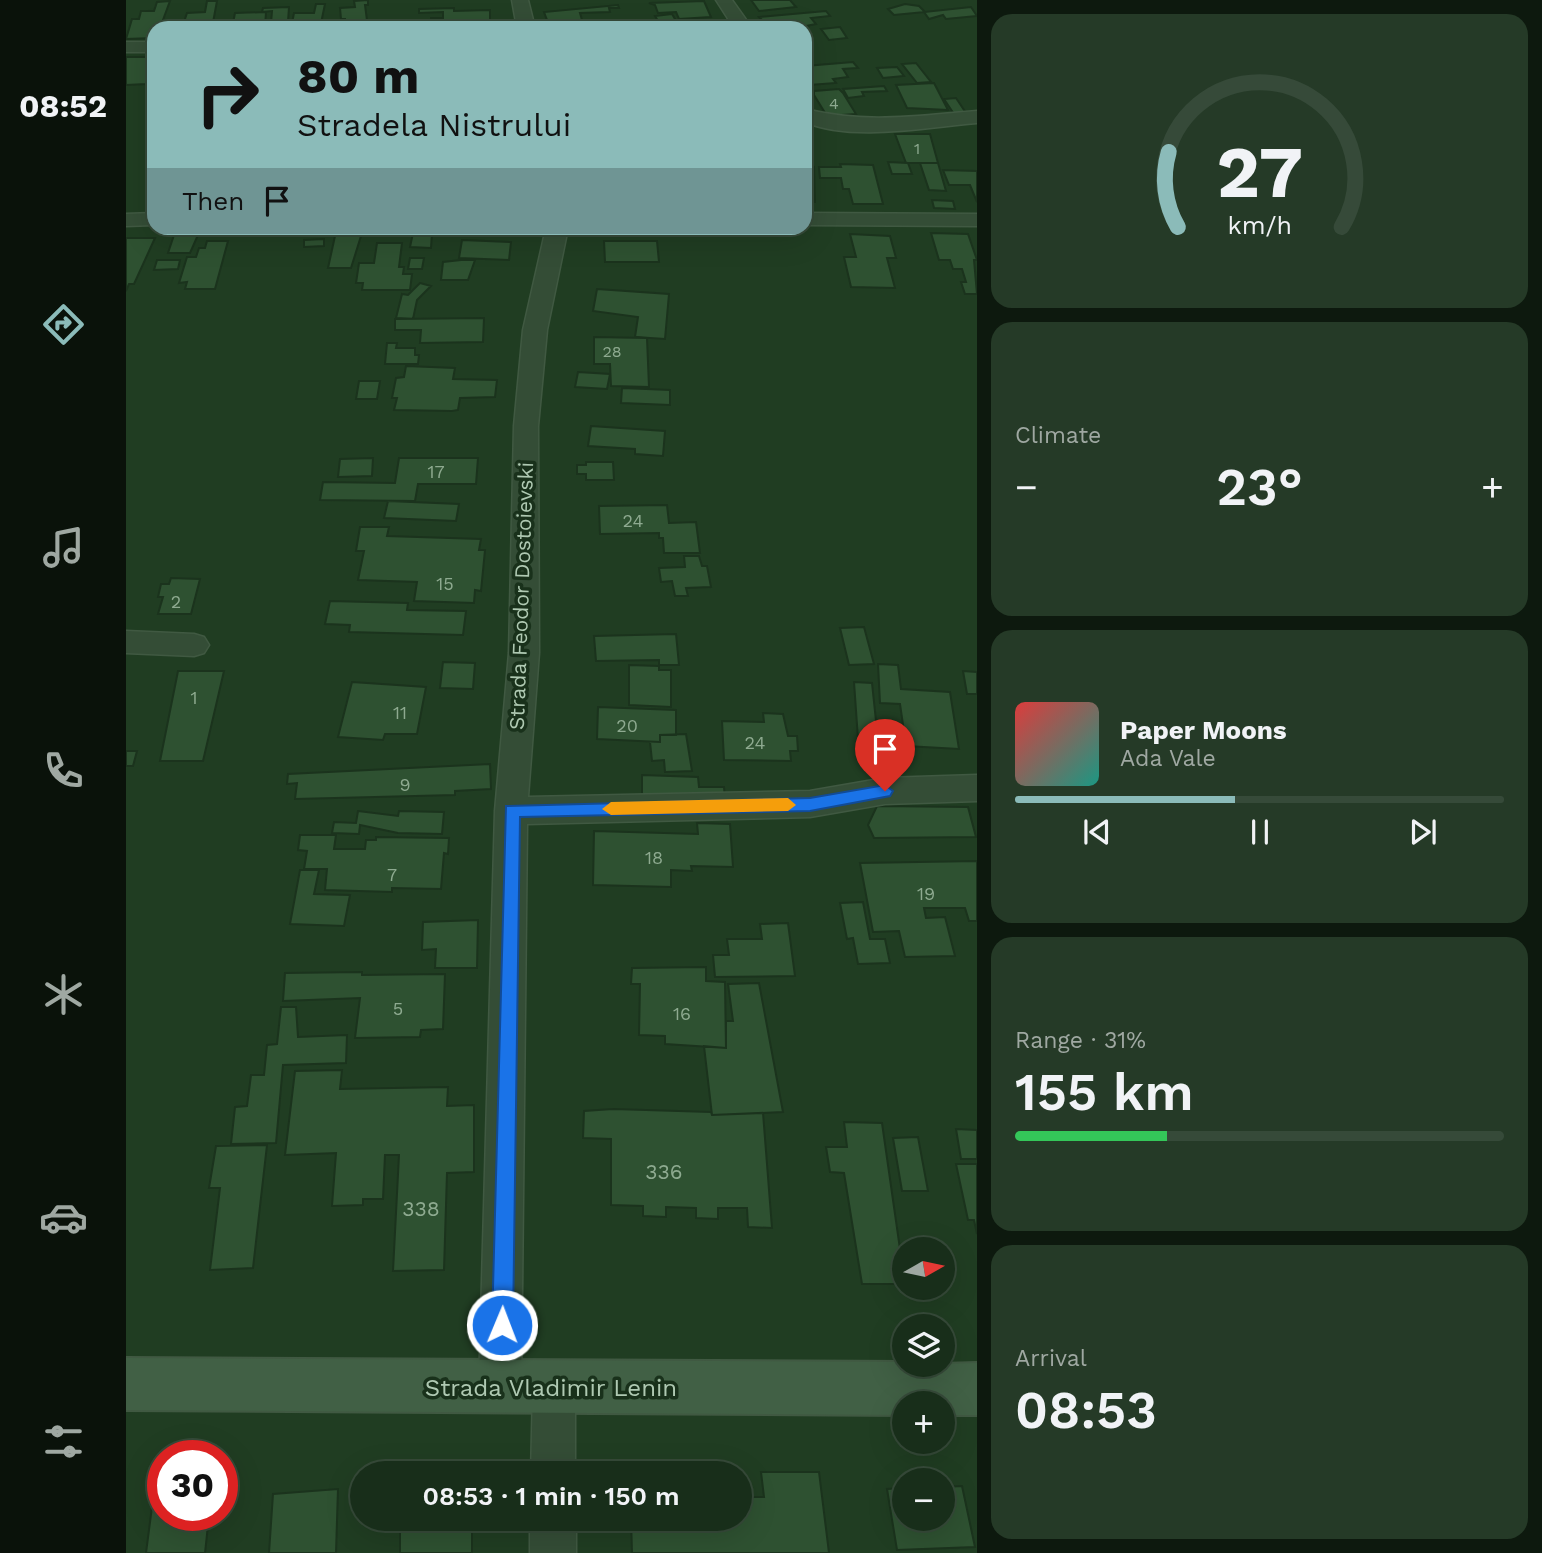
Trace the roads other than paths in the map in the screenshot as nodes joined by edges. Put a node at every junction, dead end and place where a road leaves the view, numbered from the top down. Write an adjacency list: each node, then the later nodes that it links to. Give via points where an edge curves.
1 (520, 0): 3 (street)
2 (724, 0): 4 (street)
3 (524, 21)
4 (738, 21)
5 (126, 47): 6 (street)
6 (147, 47)
7 (977, 117): 8 (street, via 835,124)
8 (812, 119)
9 (126, 219): 10 (street)
10 (147, 219)
11 (812, 219): 12 (street)
12 (977, 220)
13 (555, 235): 17 (street, Strada Feodor Dostoievski, via 535,330 526,426 524,653)
14 (126, 642): 15 (street)
15 (194, 645)
16 (977, 788): 17 (street, via 885,791 810,804)
17 (512, 811): 19 (street, Strada Feodor Dostoievski)
18 (126, 1384): 19 (main road, Strada Vladimir Lenin)
19 (500, 1388): 20 (main road, Strada Vladimir Lenin)
20 (554, 1389): 21 (main road, Strada Vladimir Lenin); 22 (street)
21 (977, 1389)
22 (553, 1461)
23 (553, 1531): 24 (street)
24 (553, 1553)

